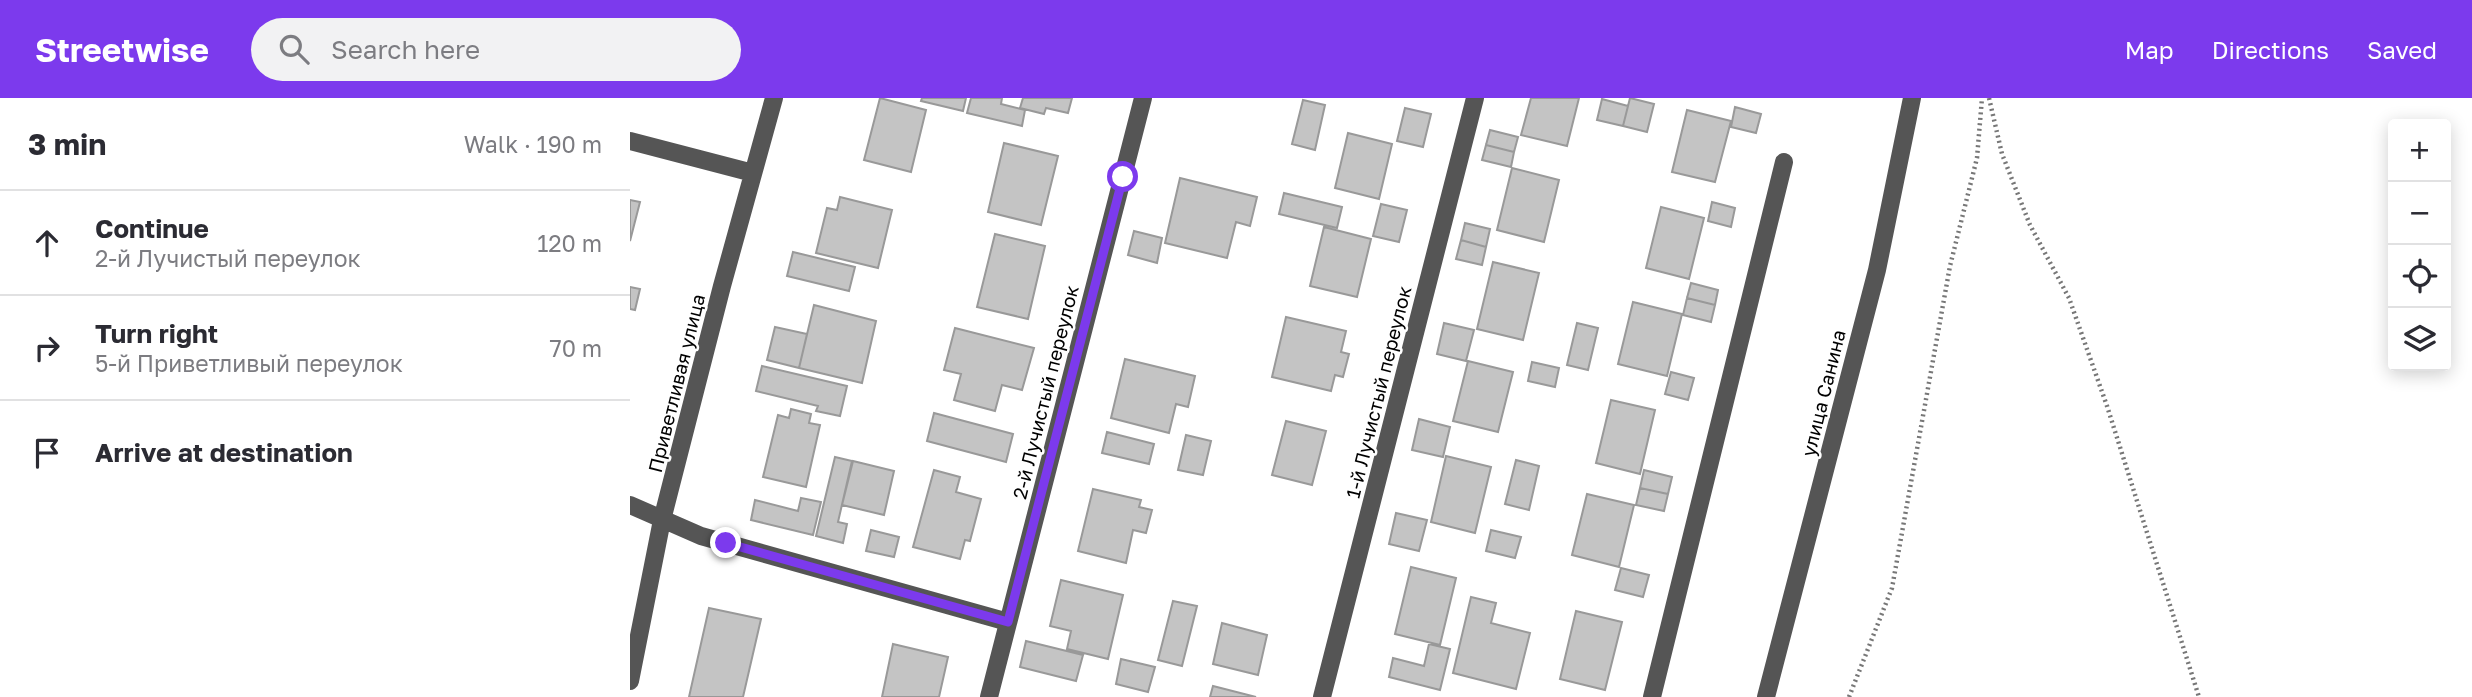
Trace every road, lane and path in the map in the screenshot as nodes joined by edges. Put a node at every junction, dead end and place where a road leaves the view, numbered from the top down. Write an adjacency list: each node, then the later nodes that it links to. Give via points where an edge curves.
1 (774, 98): 9 (street, Приветливая улица)
2 (1143, 98): 12 (street, 2-й Лучистый переулок)
3 (1475, 98): 15 (street, 1-й Лучистый переулок)
4 (1912, 98): 17 (street, улица Санина, via 1877,270)
5 (1982, 98): 18 (path, via 1977,158 1950,266 1892,588)
6 (1989, 98): 19 (path, via 2007,166 2030,225 2069,299 2103,394)
7 (630, 141): 9 (street)
8 (1784, 162): 16 (street)
9 (753, 173): 11 (street, Приветливая улица)
10 (630, 505): 11 (street)
11 (662, 520): 12 (street, via 701,536); 13 (street, Приветливая улица)
12 (1008, 622): 14 (street, 2-й Лучистый переулок)
13 (630, 681)
14 (989, 697)
15 (1322, 697)
16 (1652, 697)
17 (1766, 697)
18 (1849, 697)
19 (2199, 697)

